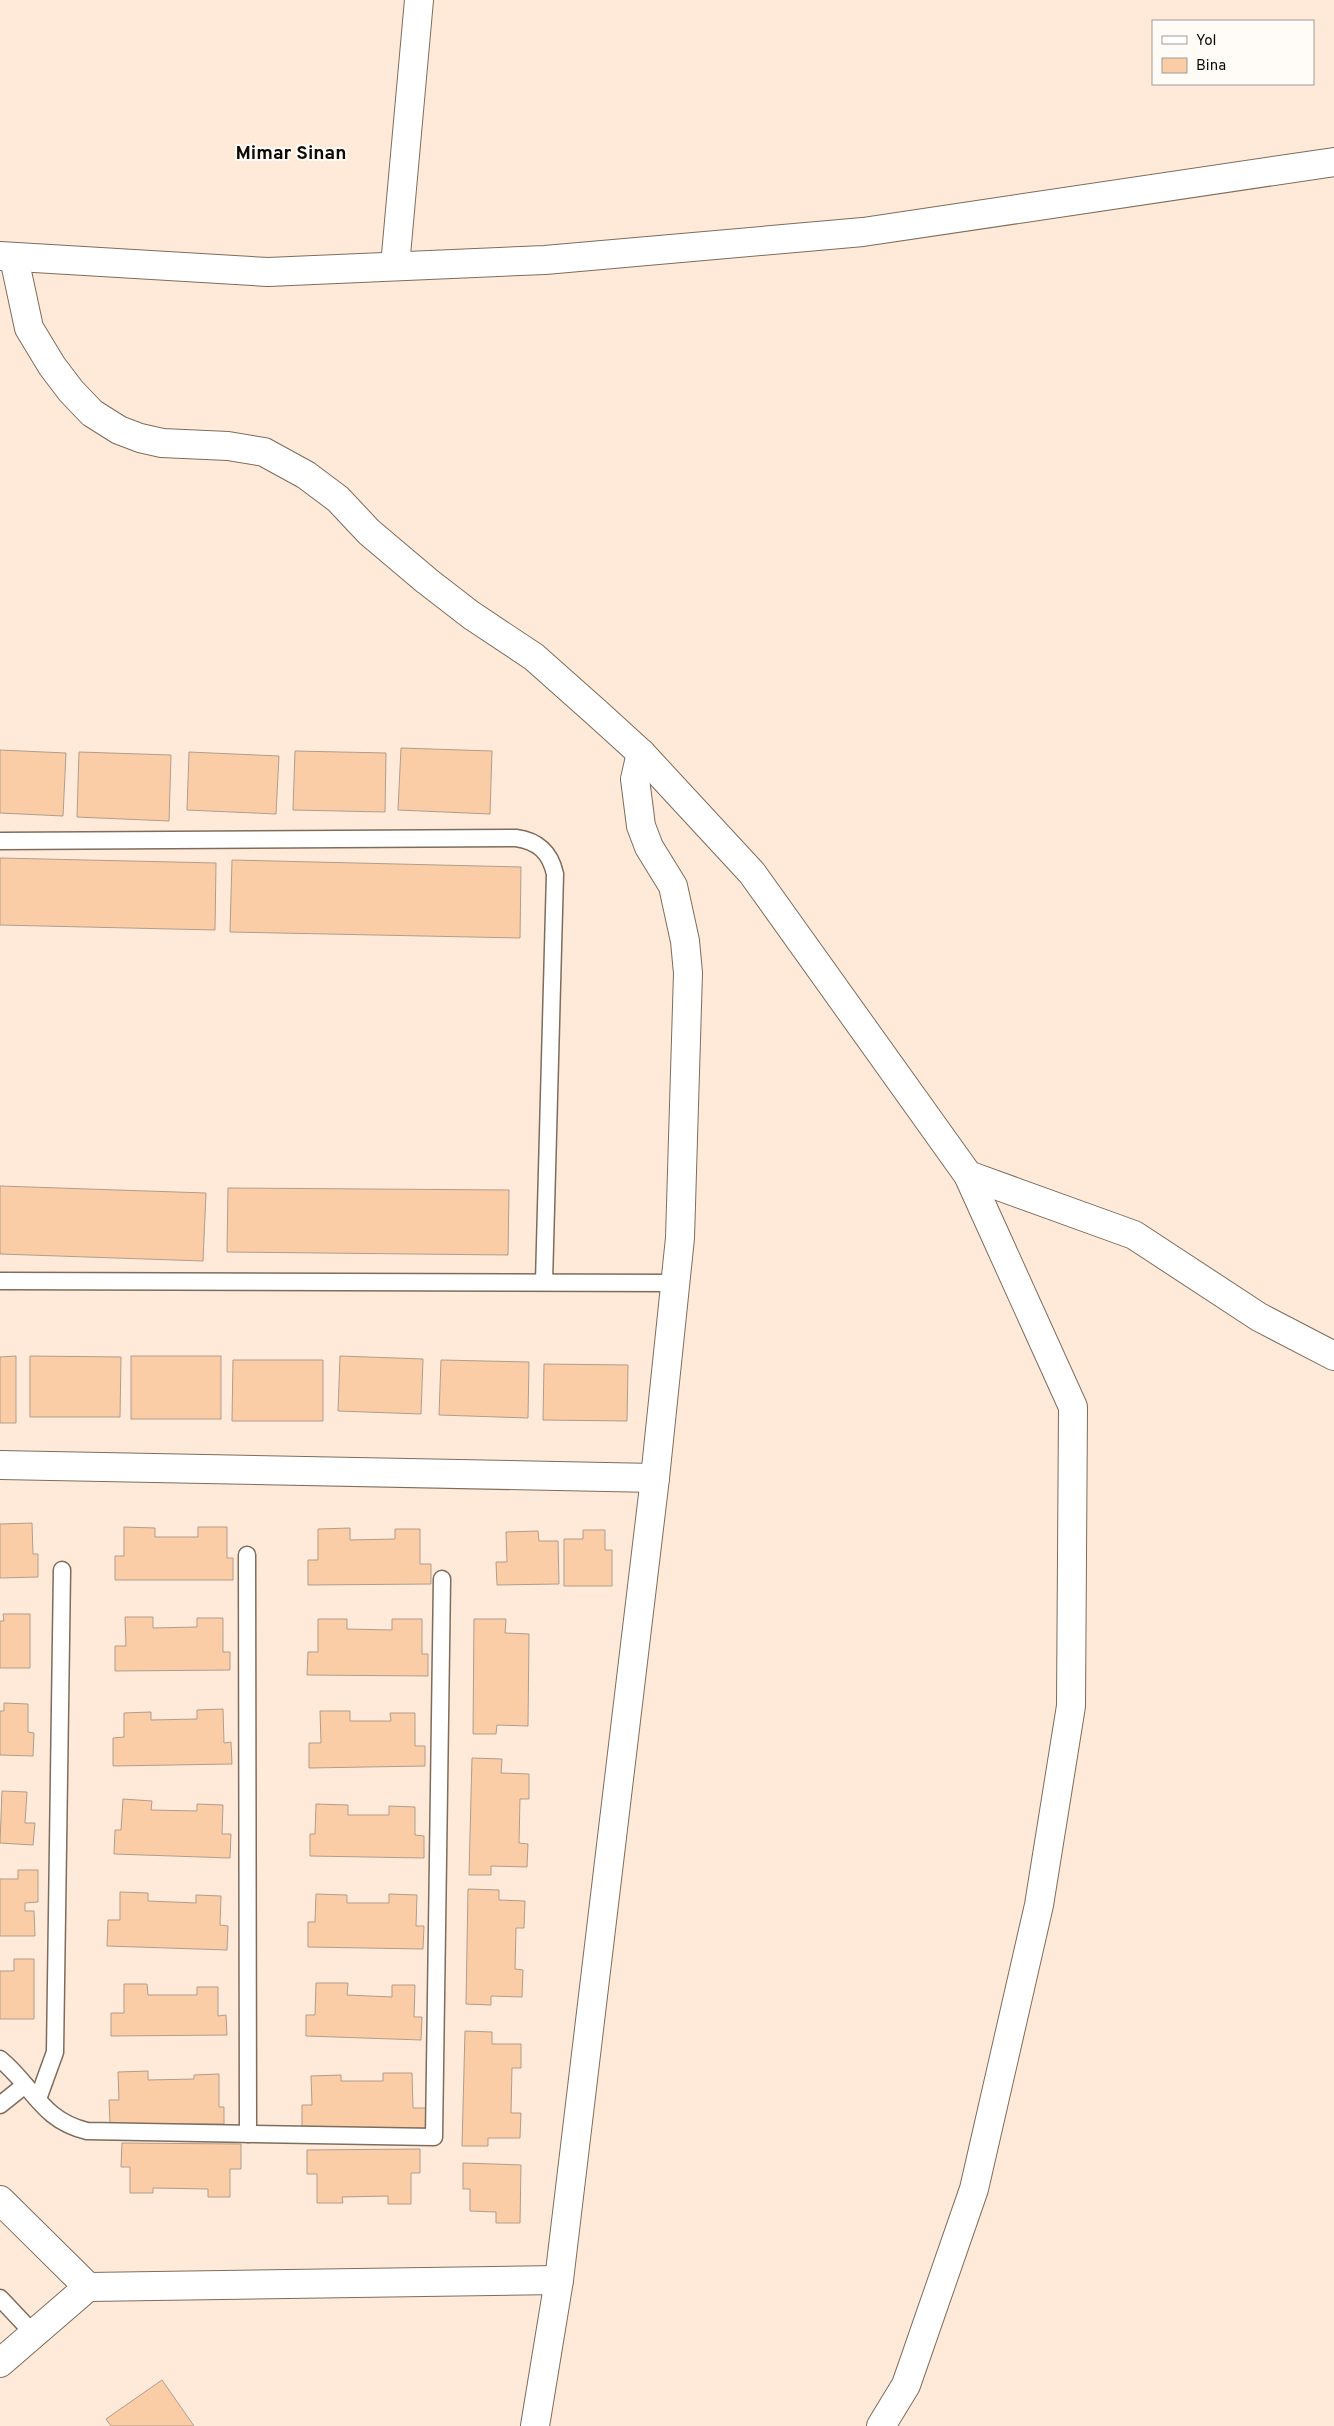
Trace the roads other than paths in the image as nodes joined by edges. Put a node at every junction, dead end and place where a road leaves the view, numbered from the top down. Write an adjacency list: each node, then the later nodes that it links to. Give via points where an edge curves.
1 (419, 0): 4 (street)
2 (1334, 162): 4 (street, via 862,232 545,260)
3 (7, 257): 4 (street, via 268,272); 5 (street, via 29,328 52,366 92,413 119,430 140,438 162,443 228,446 264,452 306,475 338,499 369,532 427,581 534,657)
4 (396, 266)
5 (641, 754): 7 (street, via 752,873); 10 (street, via 635,779 641,826 649,848 673,886 688,972)
6 (0, 841): 9 (lane, via 516,838 538,845 553,863 555,874)
7 (968, 1175): 11 (street, via 1134,1235 1259,1317); 29 (street, via 1074,1408 1071,1706 1040,1905 974,2189 906,2384)
8 (0, 1281): 9 (lane)
9 (544, 1282): 10 (lane)
10 (676, 1283): 13 (street)
11 (1334, 1356)
12 (0, 1465): 13 (street)
13 (655, 1478): 23 (street)
14 (247, 1555): 21 (lane)
15 (62, 1570): 19 (lane, via 55,2052)
16 (442, 1579): 21 (lane, via 434,2137)
17 (0, 2059): 18 (lane)
18 (25, 2085): 19 (lane); 20 (lane)
19 (38, 2099): 21 (lane, via 56,2119 87,2131)
20 (0, 2105)
21 (248, 2134)
22 (0, 2200): 24 (street)
23 (559, 2280): 24 (street); 28 (street)
24 (88, 2287): 26 (street)
25 (0, 2298): 26 (lane)
26 (34, 2334): 27 (street)
27 (0, 2363)
28 (535, 2426)
29 (881, 2426)

